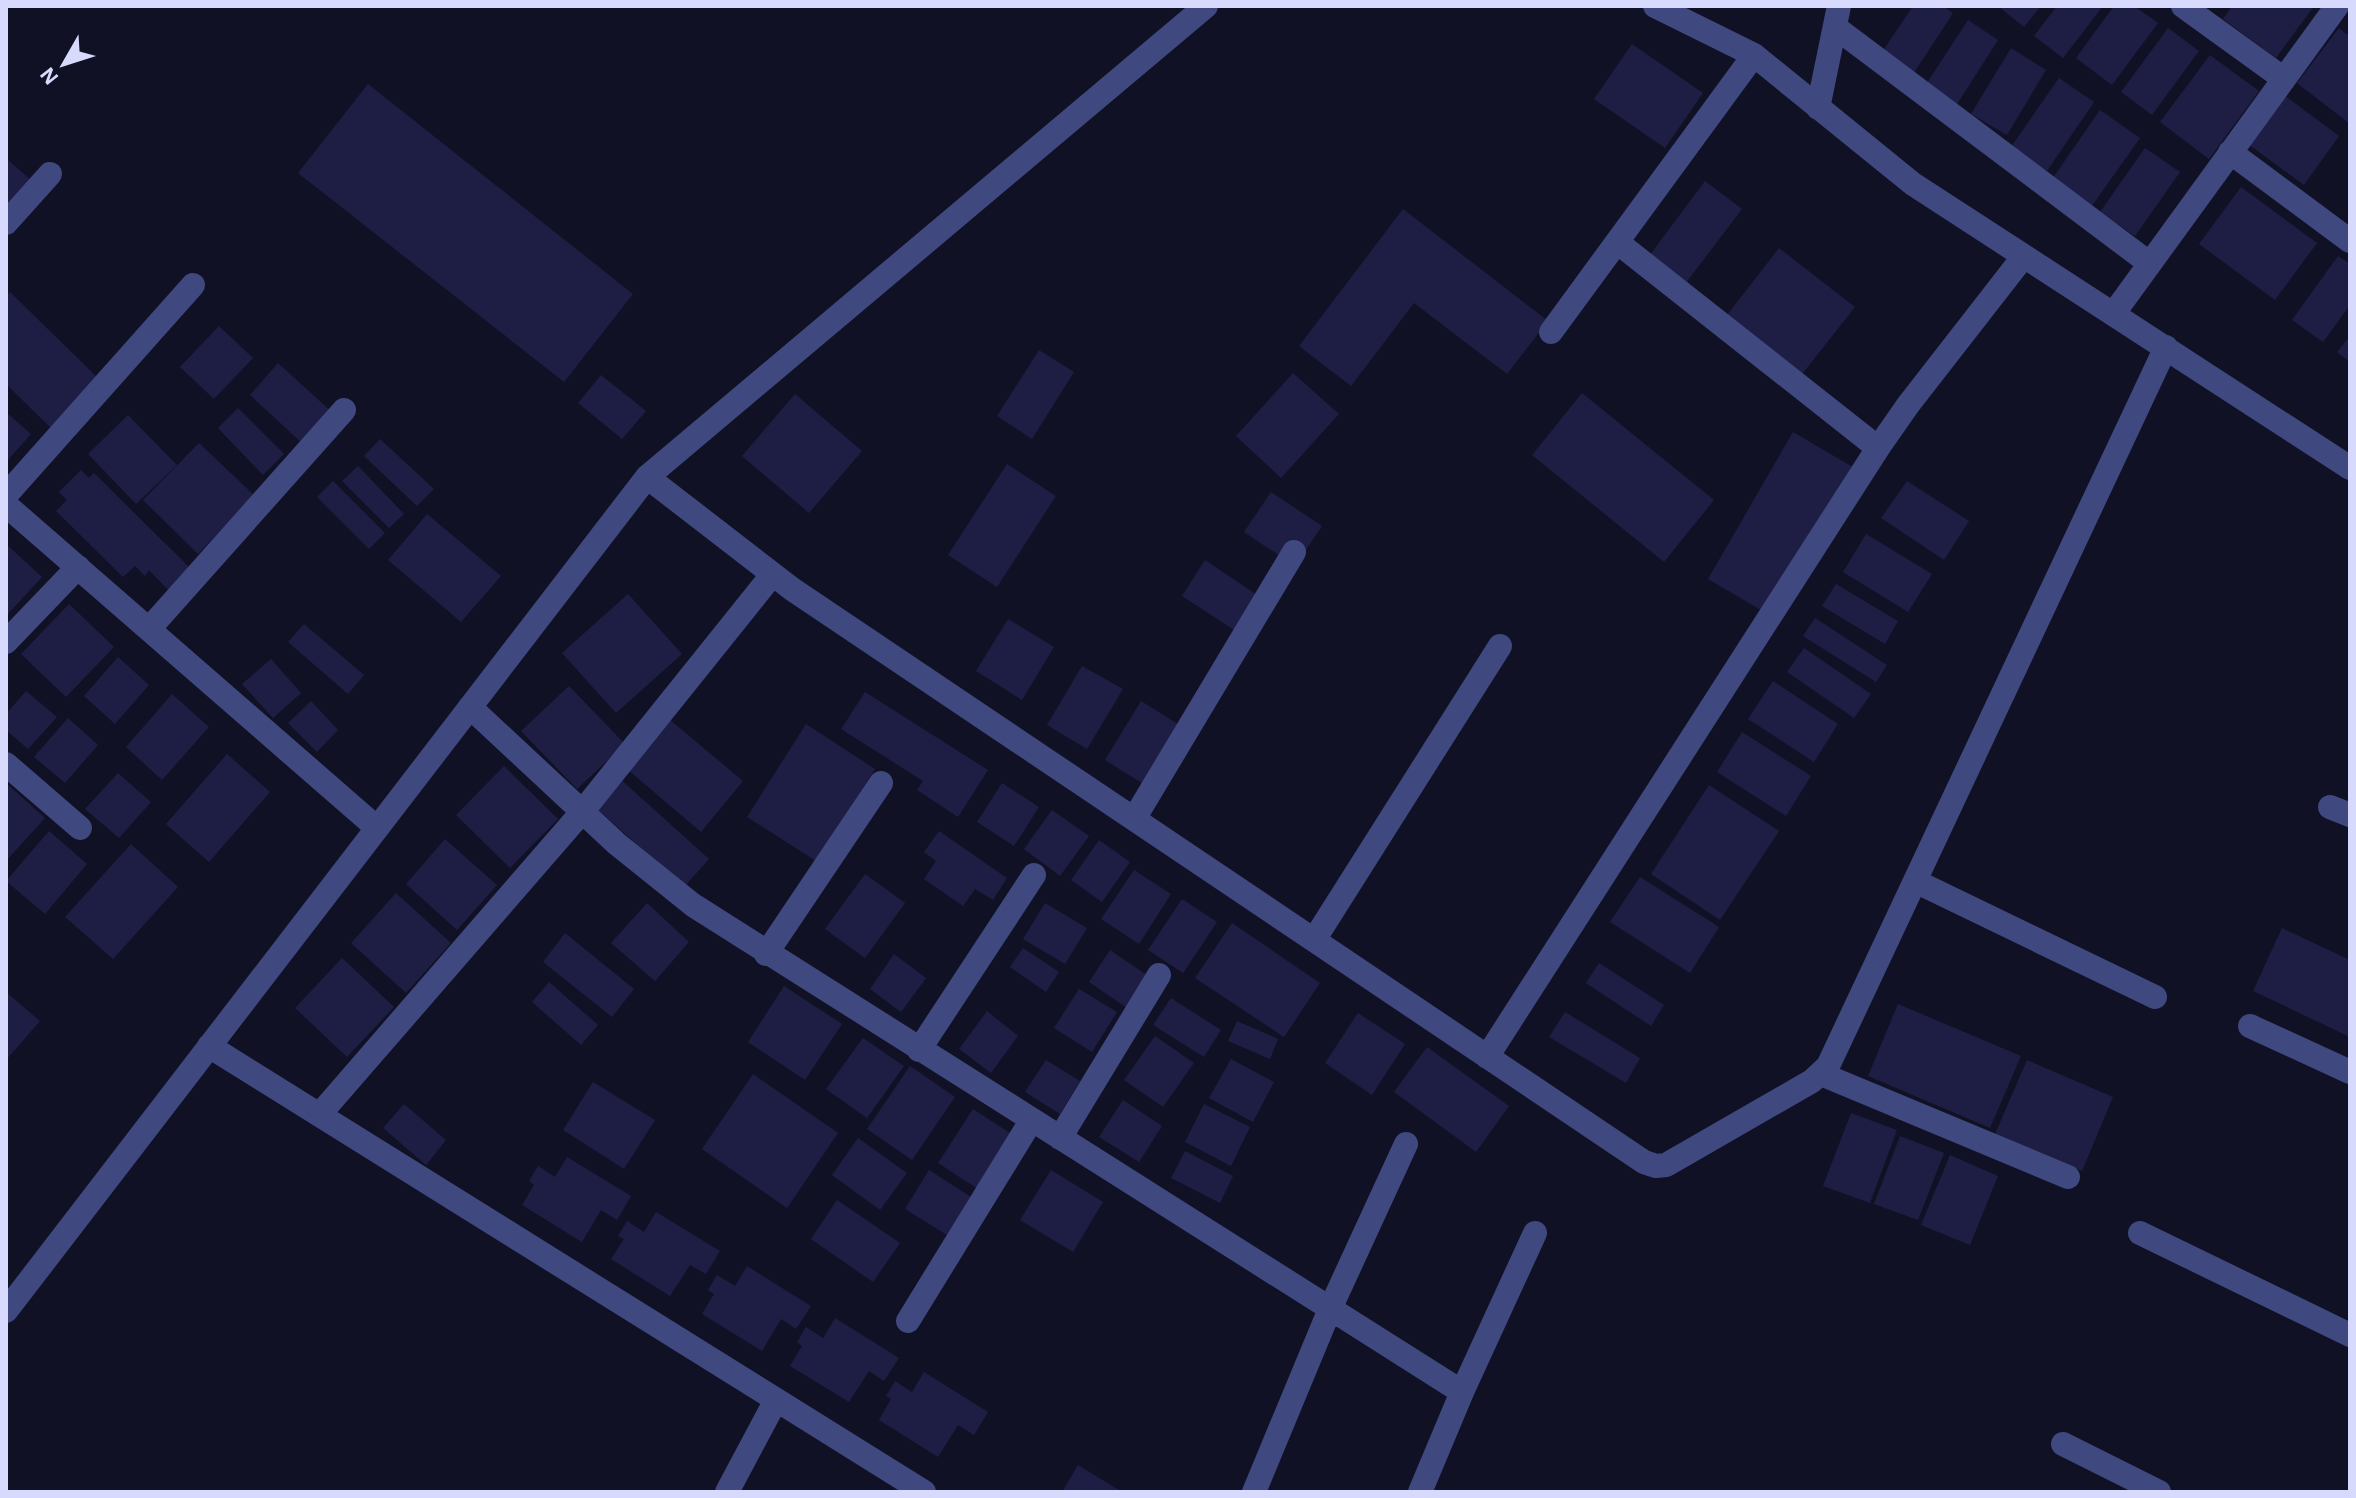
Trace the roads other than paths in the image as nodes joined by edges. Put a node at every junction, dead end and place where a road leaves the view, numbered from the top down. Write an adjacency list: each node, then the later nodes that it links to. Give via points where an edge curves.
1 (1206, 6): 24 (street)
2 (1655, 6): 5 (street)
3 (2183, 6): 8 (street)
4 (2337, 6): 8 (street)
5 (1691, 14): 7 (street)
6 (1837, 16): 9 (street); 16 (street)
7 (1754, 55): 9 (street); 14 (street)
8 (2284, 79): 10 (street)
9 (1818, 108): 15 (street, via 1913,184)
10 (2230, 152): 13 (street); 16 (street)
11 (50, 174): 12 (street)
12 (6, 223)
13 (2350, 241)
14 (1617, 242): 19 (street); 22 (street)
15 (2024, 256): 18 (street); 22 (street)
16 (2149, 263): 18 (street)
17 (193, 285): 25 (street)
18 (2114, 313): 20 (street)
19 (1551, 332)
20 (2166, 347): 23 (street); 41 (street)
21 (344, 410): 30 (street)
22 (1878, 448): 49 (street)
23 (2350, 468)
24 (647, 477): 29 (street); 33 (street)
25 (6, 495)
26 (6, 505): 28 (street)
27 (1294, 552): 37 (street)
28 (78, 567): 30 (street); 31 (street)
29 (772, 575): 36 (street); 37 (street)
30 (149, 629): 39 (street)
31 (6, 642)
32 (1500, 646): 42 (street)
33 (470, 707): 36 (street); 39 (street)
34 (6, 764): 38 (street)
35 (881, 783): 43 (street)
36 (582, 812): 43 (street, via 655,877); 52 (street)
37 (1134, 819): 42 (street)
38 (80, 828)
39 (377, 828): 47 (street)
40 (1034, 875): 48 (street)
41 (1915, 881): 45 (street); 51 (street)
42 (1314, 940): 49 (street)
43 (766, 954): 48 (street)
44 (1159, 975): 54 (street)
45 (2155, 997)
46 (2250, 1026): 50 (street)
47 (209, 1046): 52 (street); 60 (street)
48 (919, 1050): 53 (street)
49 (1487, 1057): 51 (street, via 1656,1166 1677,1161)
50 (2350, 1072)
51 (1821, 1074): 56 (street)
52 (320, 1114): 64 (street)
53 (1031, 1121): 54 (street); 61 (street)
54 (1060, 1138): 59 (street)
55 (1406, 1144): 59 (street)
56 (2068, 1177)
57 (1535, 1233): 63 (street)
58 (2140, 1233): 62 (street)
59 (1330, 1309): 63 (street); 68 (street)
60 (6, 1311)
61 (908, 1321)
62 (2350, 1335)
63 (1462, 1392): 69 (street)
64 (776, 1400): 66 (street); 67 (street)
65 (2063, 1444): 70 (street)
66 (727, 1492)
67 (924, 1492)
68 (1254, 1492)
69 (1420, 1492)
70 (2159, 1492)

